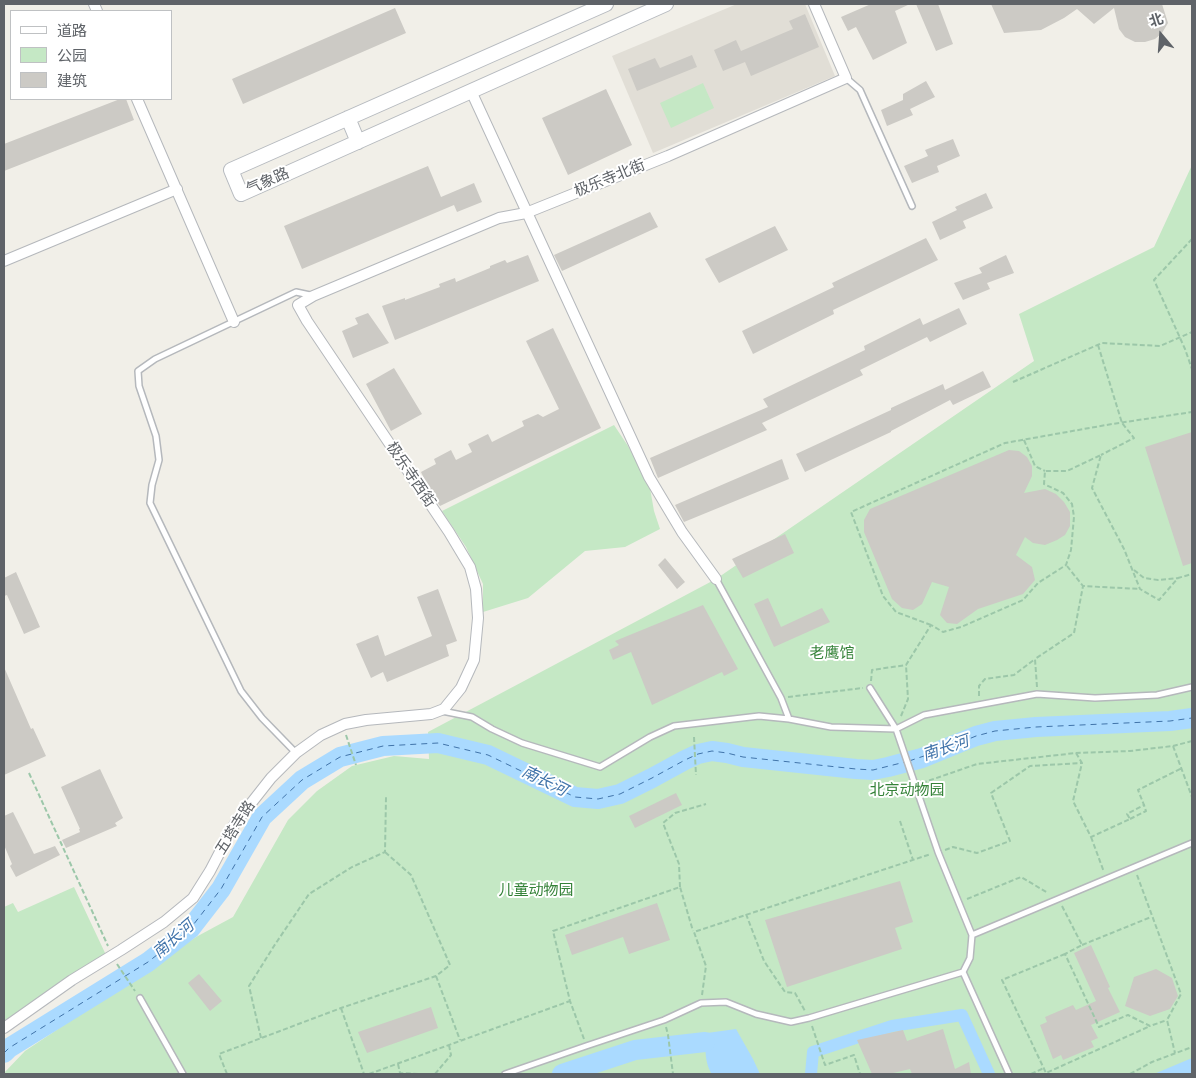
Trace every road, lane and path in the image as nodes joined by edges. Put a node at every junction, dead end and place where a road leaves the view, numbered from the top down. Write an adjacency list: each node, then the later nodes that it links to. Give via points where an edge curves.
1 (606, 4): 7 (street, 气象路)
2 (666, 4): 5 (street, 气象路)
3 (814, 4): 4 (street)
4 (846, 78): 10 (lane, via 860,90); 11 (street, 极乐寺北街, via 668,156)
5 (471, 91): 8 (street, 气象路); 11 (street)
6 (136, 100): 9 (street)
7 (348, 118): 8 (street); 8 (street, 气象路, via 231,170 241,194)
8 (358, 142)
9 (177, 189): 13 (street); 16 (street)
10 (912, 206)
11 (526, 213): 14 (street, 极乐寺北街, via 499,218); 31 (street, via 649,477 682,532)
12 (1192, 239): 18 (path, via 1154,280)
13 (4, 261)
14 (313, 296): 15 (street, 极乐寺北街); 16 (lane, via 296,292)
15 (298, 305): 42 (street, 极乐寺西街, via 470,567 476,589 478,618 474,660 461,688)
16 (234, 322): 49 (lane, via 138,371 139,386 156,436 158,460 150,503 241,691)
17 (1192, 332): 18 (path)
18 (1180, 337): 19 (path, via 1160,346); 20 (path)
19 (1098, 345): 21 (path); 23 (path)
20 (1192, 368)
21 (1013, 382)
22 (1192, 412): 23 (path)
23 (1122, 423): 24 (path); 25 (path, via 1134,438)
24 (1024, 440): 26 (path, via 1035,466); 34 (path, via 1005,443 851,512 883,596 896,612)
25 (1100, 455): 26 (path, via 1067,470); 28 (path, via 1092,488)
26 (1045, 472): 27 (path, via 1044,484 1063,493 1072,504 1071,550)
27 (1066, 565): 32 (path); 34 (path, via 1038,583 1023,600 952,630 943,632)
28 (1132, 569): 30 (path, via 1144,578); 33 (path)
29 (1192, 574): 30 (path)
30 (1178, 578): 33 (path, via 1159,600)
31 (716, 579): 40 (lane)
32 (1083, 586): 33 (path); 35 (path, via 1074,633)
33 (1140, 588)
34 (931, 625): 36 (path)
35 (1035, 659): 39 (path); 41 (path, via 1014,675 985,679 978,686)
36 (906, 665): 38 (path, via 872,670); 45 (path, via 908,699)
37 (1192, 687): 39 (lane, via 1157,695 1122,697)
38 (870, 688): 40 (path); 45 (lane)
39 (1037, 694): 41 (lane)
40 (781, 698): 43 (lane)
41 (980, 705): 45 (lane, via 924,715)
42 (439, 711): 43 (lane, via 472,717 522,743 600,767 674,726 759,716); 44 (street, 五塔寺路)
43 (789, 718): 45 (lane, via 831,727)
44 (342, 726): 49 (street, 五塔寺路); 52 (path)
45 (896, 729): 56 (lane)
46 (694, 737): 55 (path)
47 (1192, 741): 48 (path)
48 (1173, 746): 50 (path); 53 (path)
49 (296, 753): 79 (street, 五塔寺路, via 271,778 234,825 193,898)
50 (1076, 753): 51 (path); 56 (path, via 977,764)
51 (1082, 763): 63 (path, via 1073,801); 66 (path, via 1030,766 991,793 1010,841 977,853 953,847)
52 (356, 765)
53 (1182, 768): 58 (path); 60 (path, via 1138,790)
54 (29, 773): 79 (path)
55 (696, 775)
56 (915, 786): 66 (lane)
57 (386, 797): 65 (path)
58 (1192, 797)
59 (706, 804): 70 (path, via 675,813 663,823 679,864)
60 (1144, 805): 61 (path, via 1146,811); 61 (path, via 1127,814)
61 (1130, 819): 63 (path)
62 (900, 822): 67 (path)
63 (1091, 837): 69 (path)
64 (1192, 844): 68 (lane)
65 (384, 852): 81 (path, via 411,875 450,965); 92 (path, via 352,867 309,894 274,946 249,986)
66 (938, 852): 67 (path); 72 (lane)
67 (913, 860): 73 (path)
68 (1134, 868): 69 (lane); 74 (path)
69 (1107, 879): 71 (lane)
70 (680, 887): 75 (path); 83 (path, via 552,930)
71 (1058, 899): 72 (path, via 1021,877); 76 (lane); 77 (path)
72 (958, 902): 76 (lane)
73 (746, 914): 75 (path); 86 (path, via 764,961 785,992 796,993)
74 (1152, 917): 77 (path); 87 (path, via 1181,994)
75 (694, 932): 84 (path, via 706,966)
76 (972, 935): 80 (lane, via 970,958)
77 (1082, 945): 78 (path)
78 (1065, 954): 89 (path, via 1099,1027 1128,1015); 99 (path, via 1002,980)
79 (114, 959): 82 (path); 90 (street, 五塔寺路, via 72,980)
80 (963, 972): 86 (lane); 109 (lane)
81 (436, 976): 85 (path); 93 (path)
82 (140, 998): 100 (lane)
83 (570, 1001): 93 (path); 95 (path)
84 (700, 1002): 86 (lane, via 726,1002 756,1014 791,1022); 95 (lane, via 664,1020)
85 (341, 1008): 92 (path); 102 (path)
86 (809, 1018)
87 (1167, 1020): 89 (path); 97 (path)
88 (811, 1024): 108 (path, via 825,1065 854,1055)
89 (1150, 1026): 99 (path, via 1046,1073)
90 (4, 1028)
91 (668, 1035): 107 (path)
92 (261, 1038): 101 (path, via 219,1054)
93 (460, 1040): 94 (path)
94 (449, 1045): 98 (path); 105 (path, via 451,1055)
95 (586, 1046): 106 (lane)
96 (1192, 1047): 97 (path)
97 (1175, 1053): 111 (path)
98 (398, 1064): 103 (path); 104 (path, via 400,1073)
99 (1044, 1068): 110 (path)
100 (183, 1074)
101 (227, 1074)
102 (364, 1074)
103 (369, 1074)
104 (420, 1074)
105 (435, 1074)
106 (505, 1074)
107 (673, 1074)
108 (860, 1074)
109 (1009, 1074)
110 (1031, 1074)
111 (1130, 1074)

